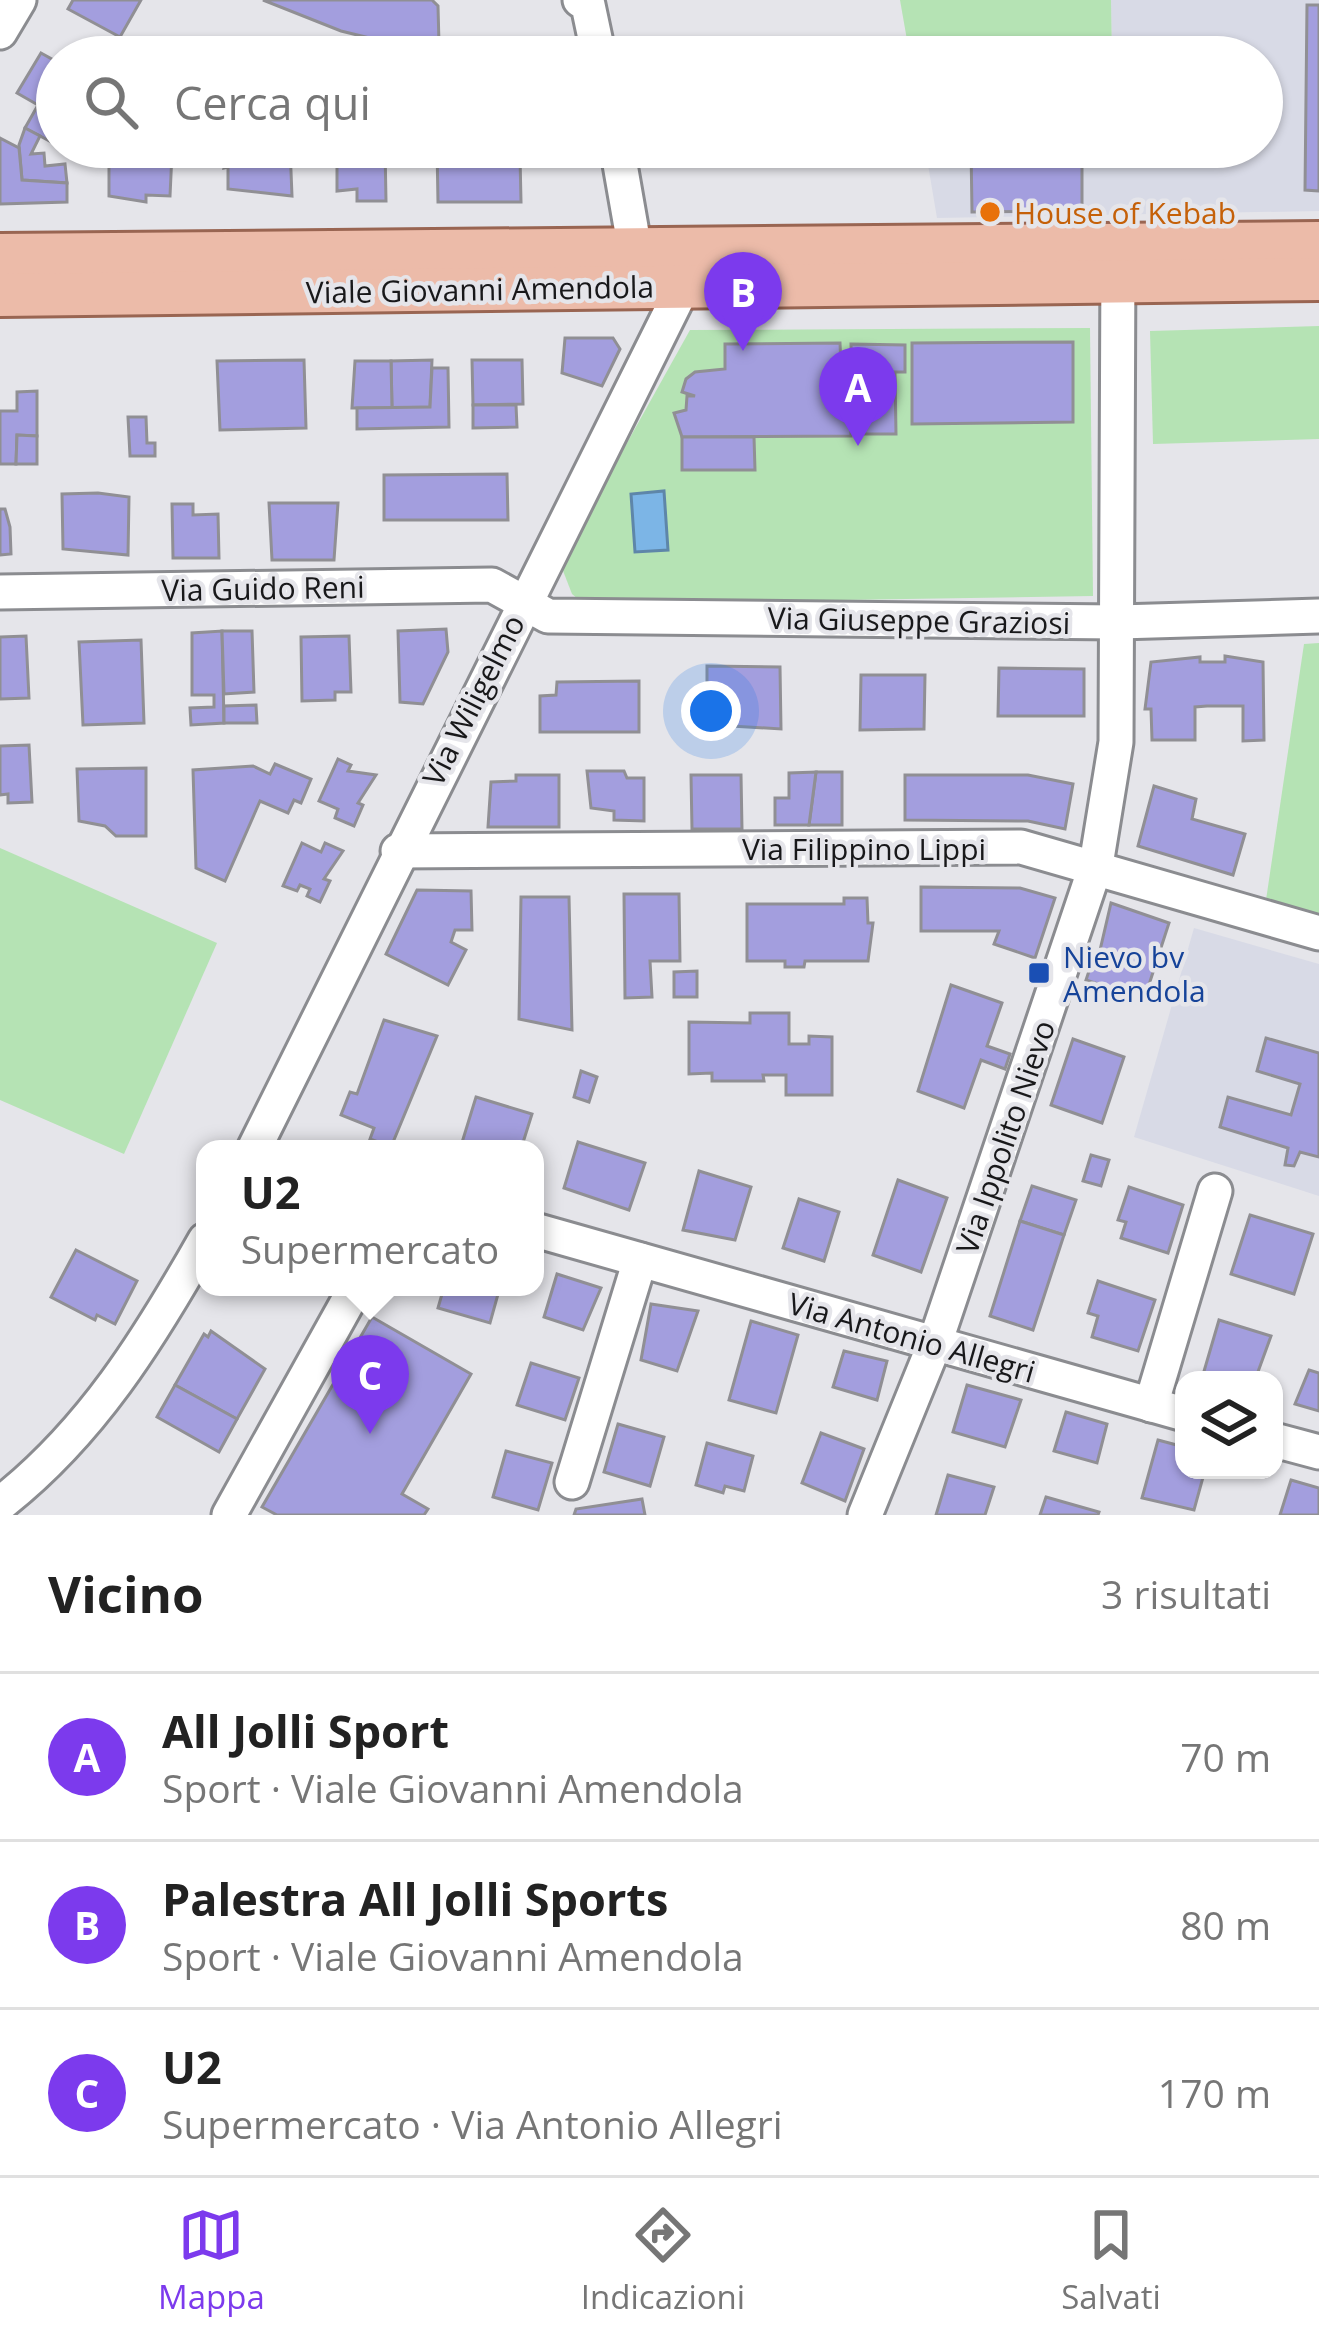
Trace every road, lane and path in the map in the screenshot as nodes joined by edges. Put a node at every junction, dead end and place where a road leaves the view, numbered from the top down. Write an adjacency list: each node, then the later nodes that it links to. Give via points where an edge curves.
1 (19, 0): 3 (street)
2 (580, 0): 4 (street)
3 (0, 32)
4 (595, 36)
5 (625, 168): 9 (street)
6 (1319, 243): 8 (main road, Viale Giovanni Amendola)
7 (0, 255): 9 (main road, Viale Giovanni Amendola)
8 (1118, 266): 9 (main road, Viale Giovanni Amendola); 10 (main road, Viale Giovanni Amendola); 15 (street, Via Ippolito Nievo)
9 (664, 271): 11 (main road, Viale Giovanni Amendola); 13 (street, Via Wiligelmo)
10 (1319, 279)
11 (0, 295)
12 (0, 592): 13 (street, Via Guido Reni, via 493,585)
13 (522, 602): 15 (street, Via Giuseppe Graziosi, via 548,616); 16 (street, Via Wiligelmo)
14 (1319, 616): 15 (street, Via Giuseppe Graziosi)
15 (1119, 622): 17 (street, Via Ippolito Nievo, via 1116,742)
16 (398, 850): 17 (street, Via Filippino Lippi, via 1021,847); 19 (street, Via Wiligelmo)
17 (1096, 865): 18 (street, Via Filippino Lippi); 25 (street, Via Ippolito Nievo)
18 (1319, 933)
19 (258, 1140)
20 (1215, 1191): 26 (street)
21 (544, 1233): 23 (street, Via Antonio Allegri)
22 (196, 1255): 31 (street, via 120,1380)
23 (640, 1260): 25 (street, Via Antonio Allegri); 30 (street)
24 (351, 1296): 32 (street)
25 (935, 1343): 26 (street, Via Antonio Allegri); 33 (street, Via Ippolito Nievo)
26 (1150, 1405): 27 (street, Via Antonio Allegri)
27 (1175, 1412)
28 (1283, 1442): 29 (street)
29 (1319, 1452)
30 (572, 1482)
31 (0, 1504)
32 (229, 1515)
33 (866, 1515)

